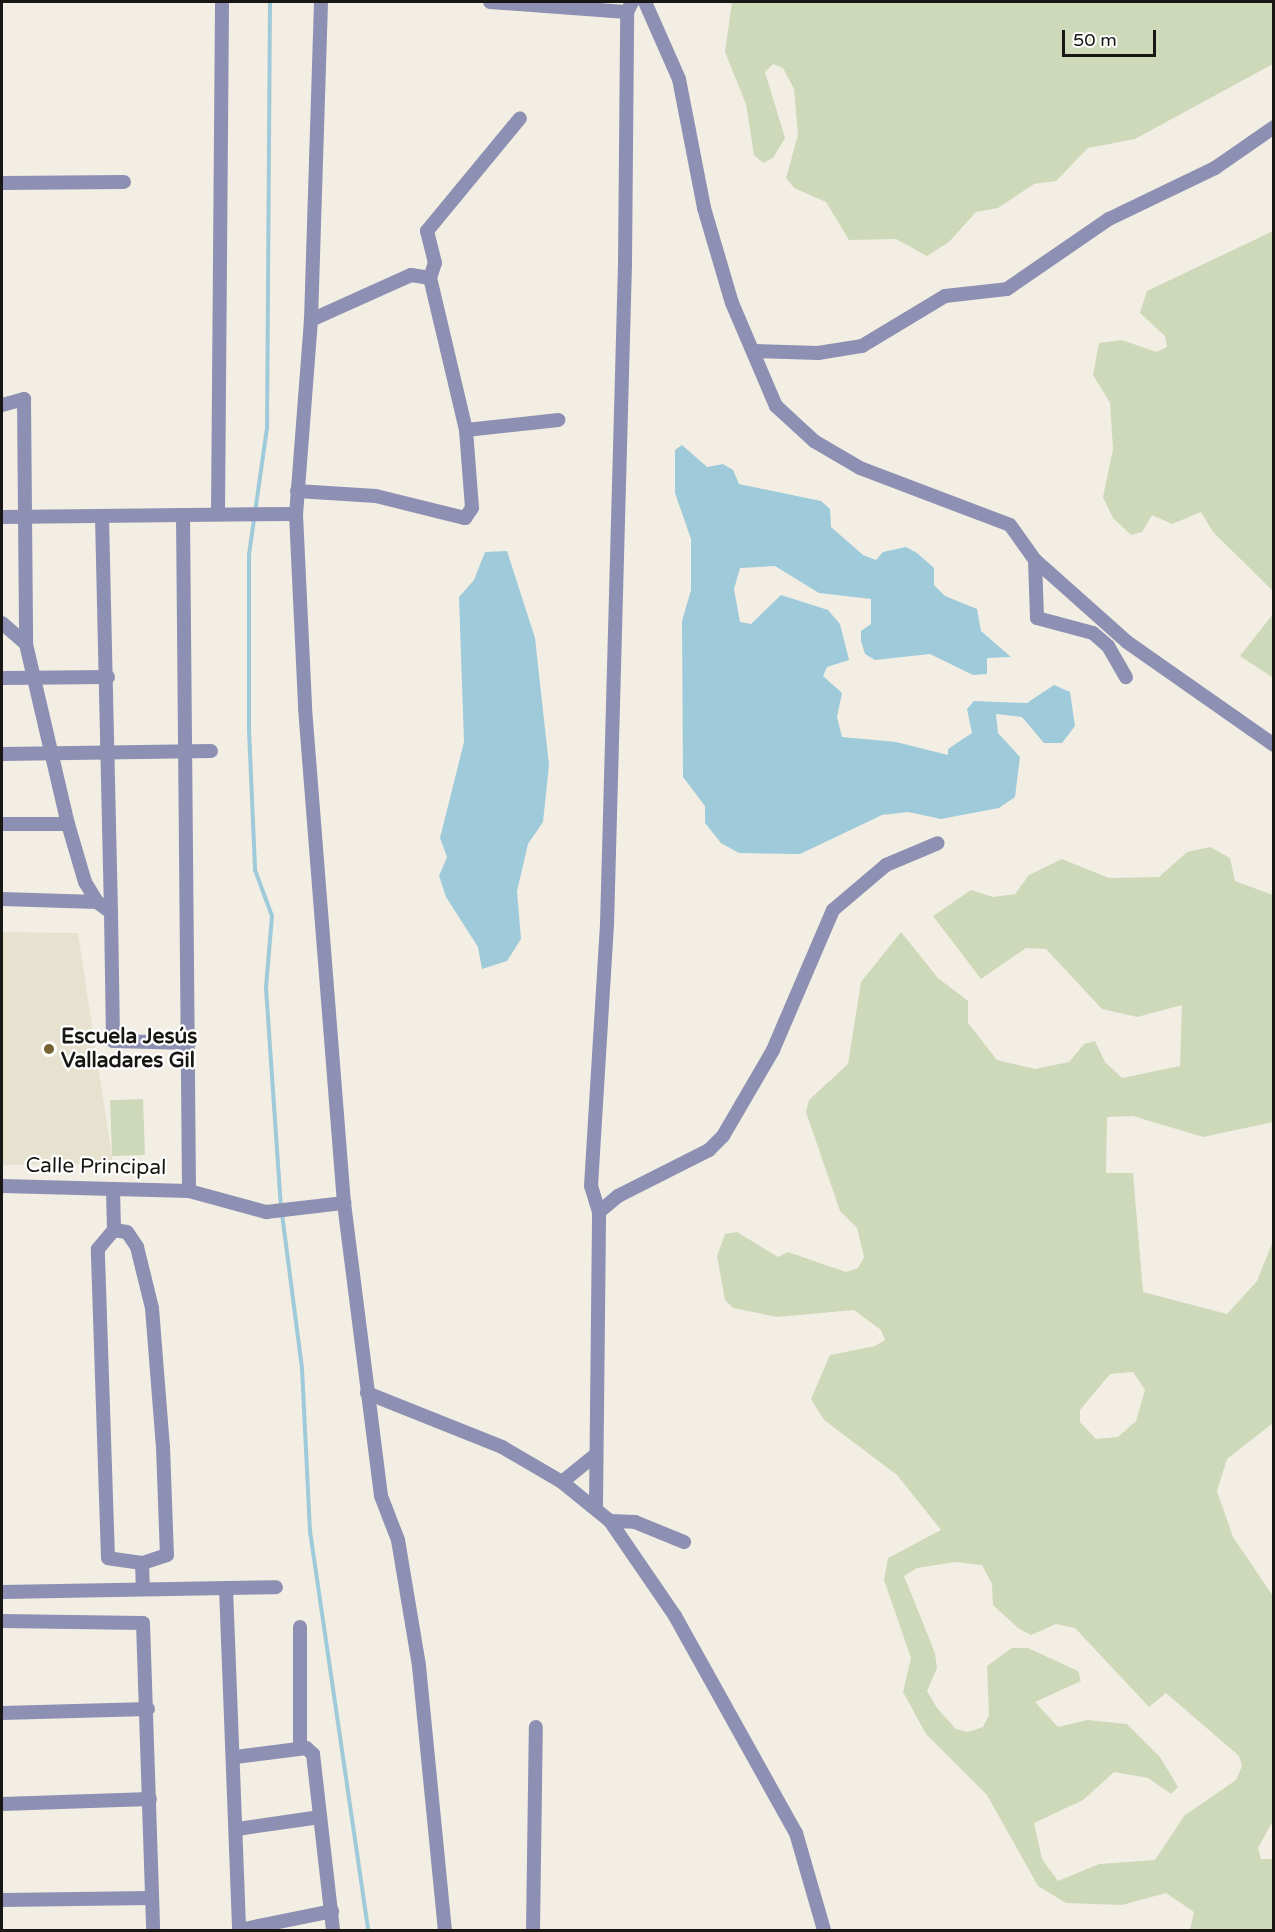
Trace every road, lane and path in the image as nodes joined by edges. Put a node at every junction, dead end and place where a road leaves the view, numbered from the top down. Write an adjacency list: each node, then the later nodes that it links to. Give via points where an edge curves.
1 (222, 2): 17 (street)
2 (321, 2): 11 (street)
3 (490, 2): 5 (street)
4 (645, 2): 12 (street, via 679,79 704,208)
5 (629, 7): 47 (street, via 626,264 607,925 591,1186)
6 (520, 118): 10 (street, via 427,231 435,263)
7 (1274, 127): 12 (street, via 1215,168 1101,224 1007,289 945,296 862,346 818,353)
8 (124, 182): 9 (street)
9 (2, 183)
10 (430, 278): 11 (street, via 411,275); 15 (street)
11 (311, 320): 16 (street)
12 (753, 351): 23 (street, via 776,406 814,441 860,468 1010,525)
13 (2, 405): 20 (street, via 24,399)
14 (558, 420): 15 (street)
15 (466, 430): 16 (street, via 470,516 376,496)
16 (297, 491): 18 (street)
17 (223, 514): 18 (street); 19 (street)
18 (290, 514): 46 (street)
19 (183, 515): 21 (street); 33 (street)
20 (28, 516): 21 (street); 22 (street); 25 (street)
21 (102, 516): 27 (street)
22 (2, 517)
23 (1035, 560): 28 (street, via 1037,618 1093,633 1108,646); 30 (street, via 1126,642)
24 (2, 623): 25 (street)
25 (26, 644): 26 (street)
26 (37, 677): 27 (street); 29 (street); 34 (street)
27 (108, 677): 32 (street)
28 (1126, 677)
29 (2, 678)
30 (1274, 745)
31 (211, 751): 33 (street)
32 (109, 752): 33 (street); 34 (street); 41 (street)
33 (183, 752): 42 (street)
34 (54, 753): 35 (street); 37 (street)
35 (2, 754)
36 (2, 824): 37 (street)
37 (68, 824): 40 (street, via 85,882)
38 (938, 843): 47 (street, via 886,865 833,910 773,1050 723,1136 709,1150 618,1196)
39 (2, 899): 40 (street)
40 (97, 902): 41 (street)
41 (111, 912): 42 (street, via 113,1041)
42 (189, 1043): 45 (street)
43 (2, 1186): 44 (street, Calle Principal)
44 (113, 1189): 45 (street, Calle Principal); 48 (street)
45 (189, 1191): 46 (street, Calle Principal, via 266,1212)
46 (344, 1203): 49 (street)
47 (599, 1212): 50 (street)
48 (114, 1230): 55 (street, via 127,1232 137,1247 153,1320 167,1555); 55 (street, via 98,1249 108,1558)
49 (367, 1393): 51 (street, via 502,1447); 77 (street, via 381,1496 398,1540 419,1666)
50 (594, 1456): 51 (street); 52 (street)
51 (562, 1482): 52 (street)
52 (596, 1506): 53 (street)
53 (610, 1521): 54 (street, via 635,1522); 79 (street, via 675,1616 796,1833)
54 (684, 1542)
55 (142, 1563): 58 (street)
56 (276, 1587): 57 (street)
57 (226, 1588): 58 (street); 66 (street)
58 (143, 1589): 59 (street)
59 (2, 1592)
60 (2, 1621): 62 (street, via 143,1623)
61 (300, 1627): 65 (street)
62 (148, 1709): 63 (street); 67 (street)
63 (2, 1713)
64 (536, 1727): 78 (street)
65 (300, 1748): 66 (street); 69 (street, via 313,1754)
66 (236, 1757): 70 (street)
67 (150, 1799): 68 (street); 71 (street)
68 (2, 1804)
69 (320, 1817): 70 (street); 73 (street)
70 (237, 1829): 75 (street)
71 (152, 1898): 72 (street); 74 (street)
72 (2, 1900)
73 (332, 1911): 75 (street); 76 (street)
74 (153, 1930)
75 (239, 1930)
76 (333, 1930)
77 (445, 1930)
78 (533, 1930)
79 (824, 1930)

